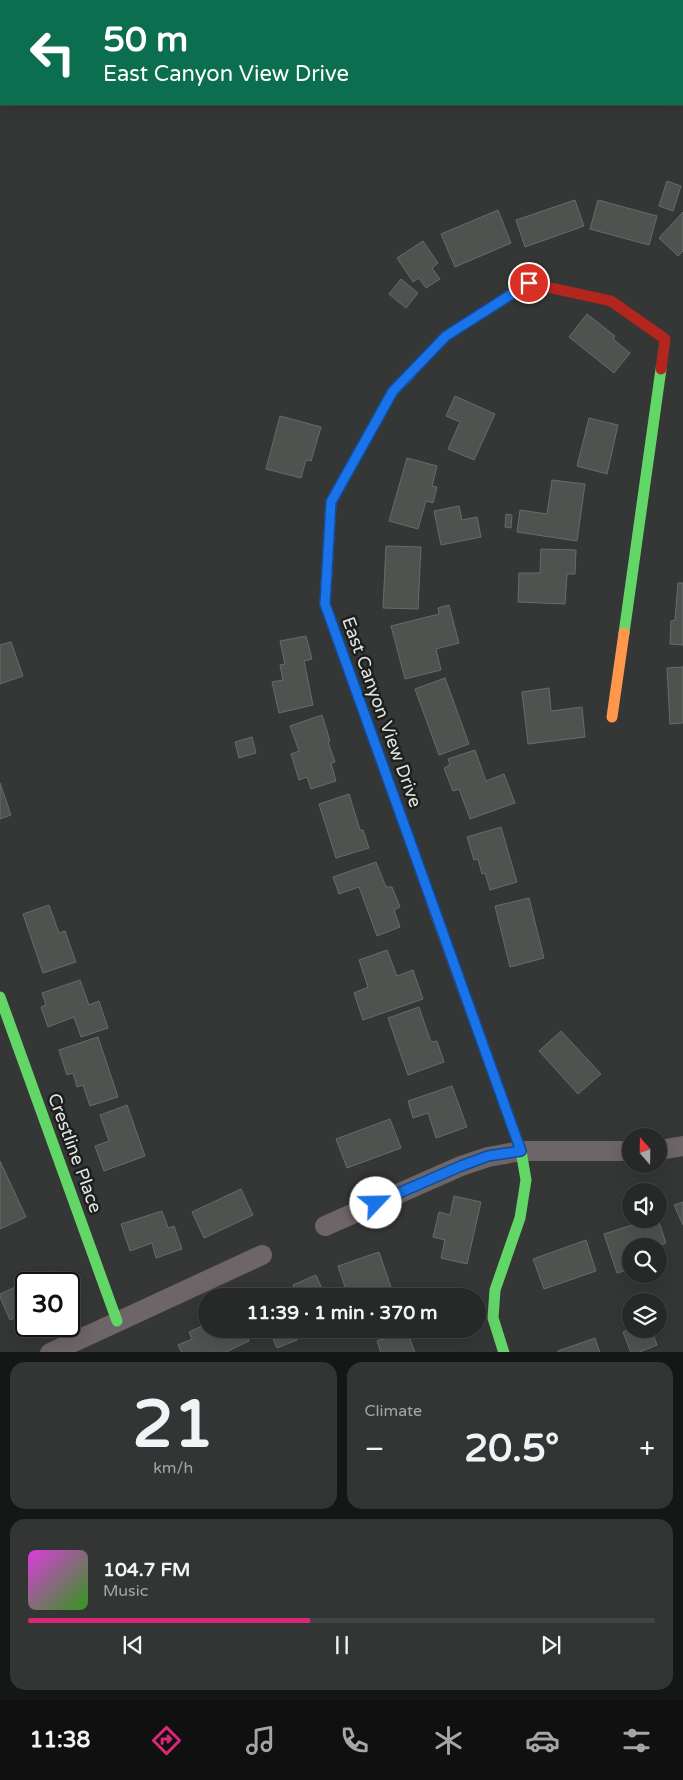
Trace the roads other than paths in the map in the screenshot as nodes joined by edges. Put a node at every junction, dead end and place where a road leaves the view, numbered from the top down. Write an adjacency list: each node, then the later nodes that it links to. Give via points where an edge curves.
1 (612, 717): 6 (street, East Canyon View Drive, via 665,339 611,301 529,283 446,336 393,391 331,502 325,604)
2 (0, 997): 9 (street, Crestline Place)
3 (683, 1146): 4 (street)
4 (668, 1148)
5 (622, 1150): 6 (street)
6 (521, 1151): 7 (street, via 488,1156 461,1166); 11 (street, East Canyon View Drive, via 526,1180 520,1218 496,1290 493,1318)
7 (325, 1226)
8 (262, 1254): 9 (street)
9 (117, 1321): 10 (street)
10 (50, 1352)
11 (504, 1352)

